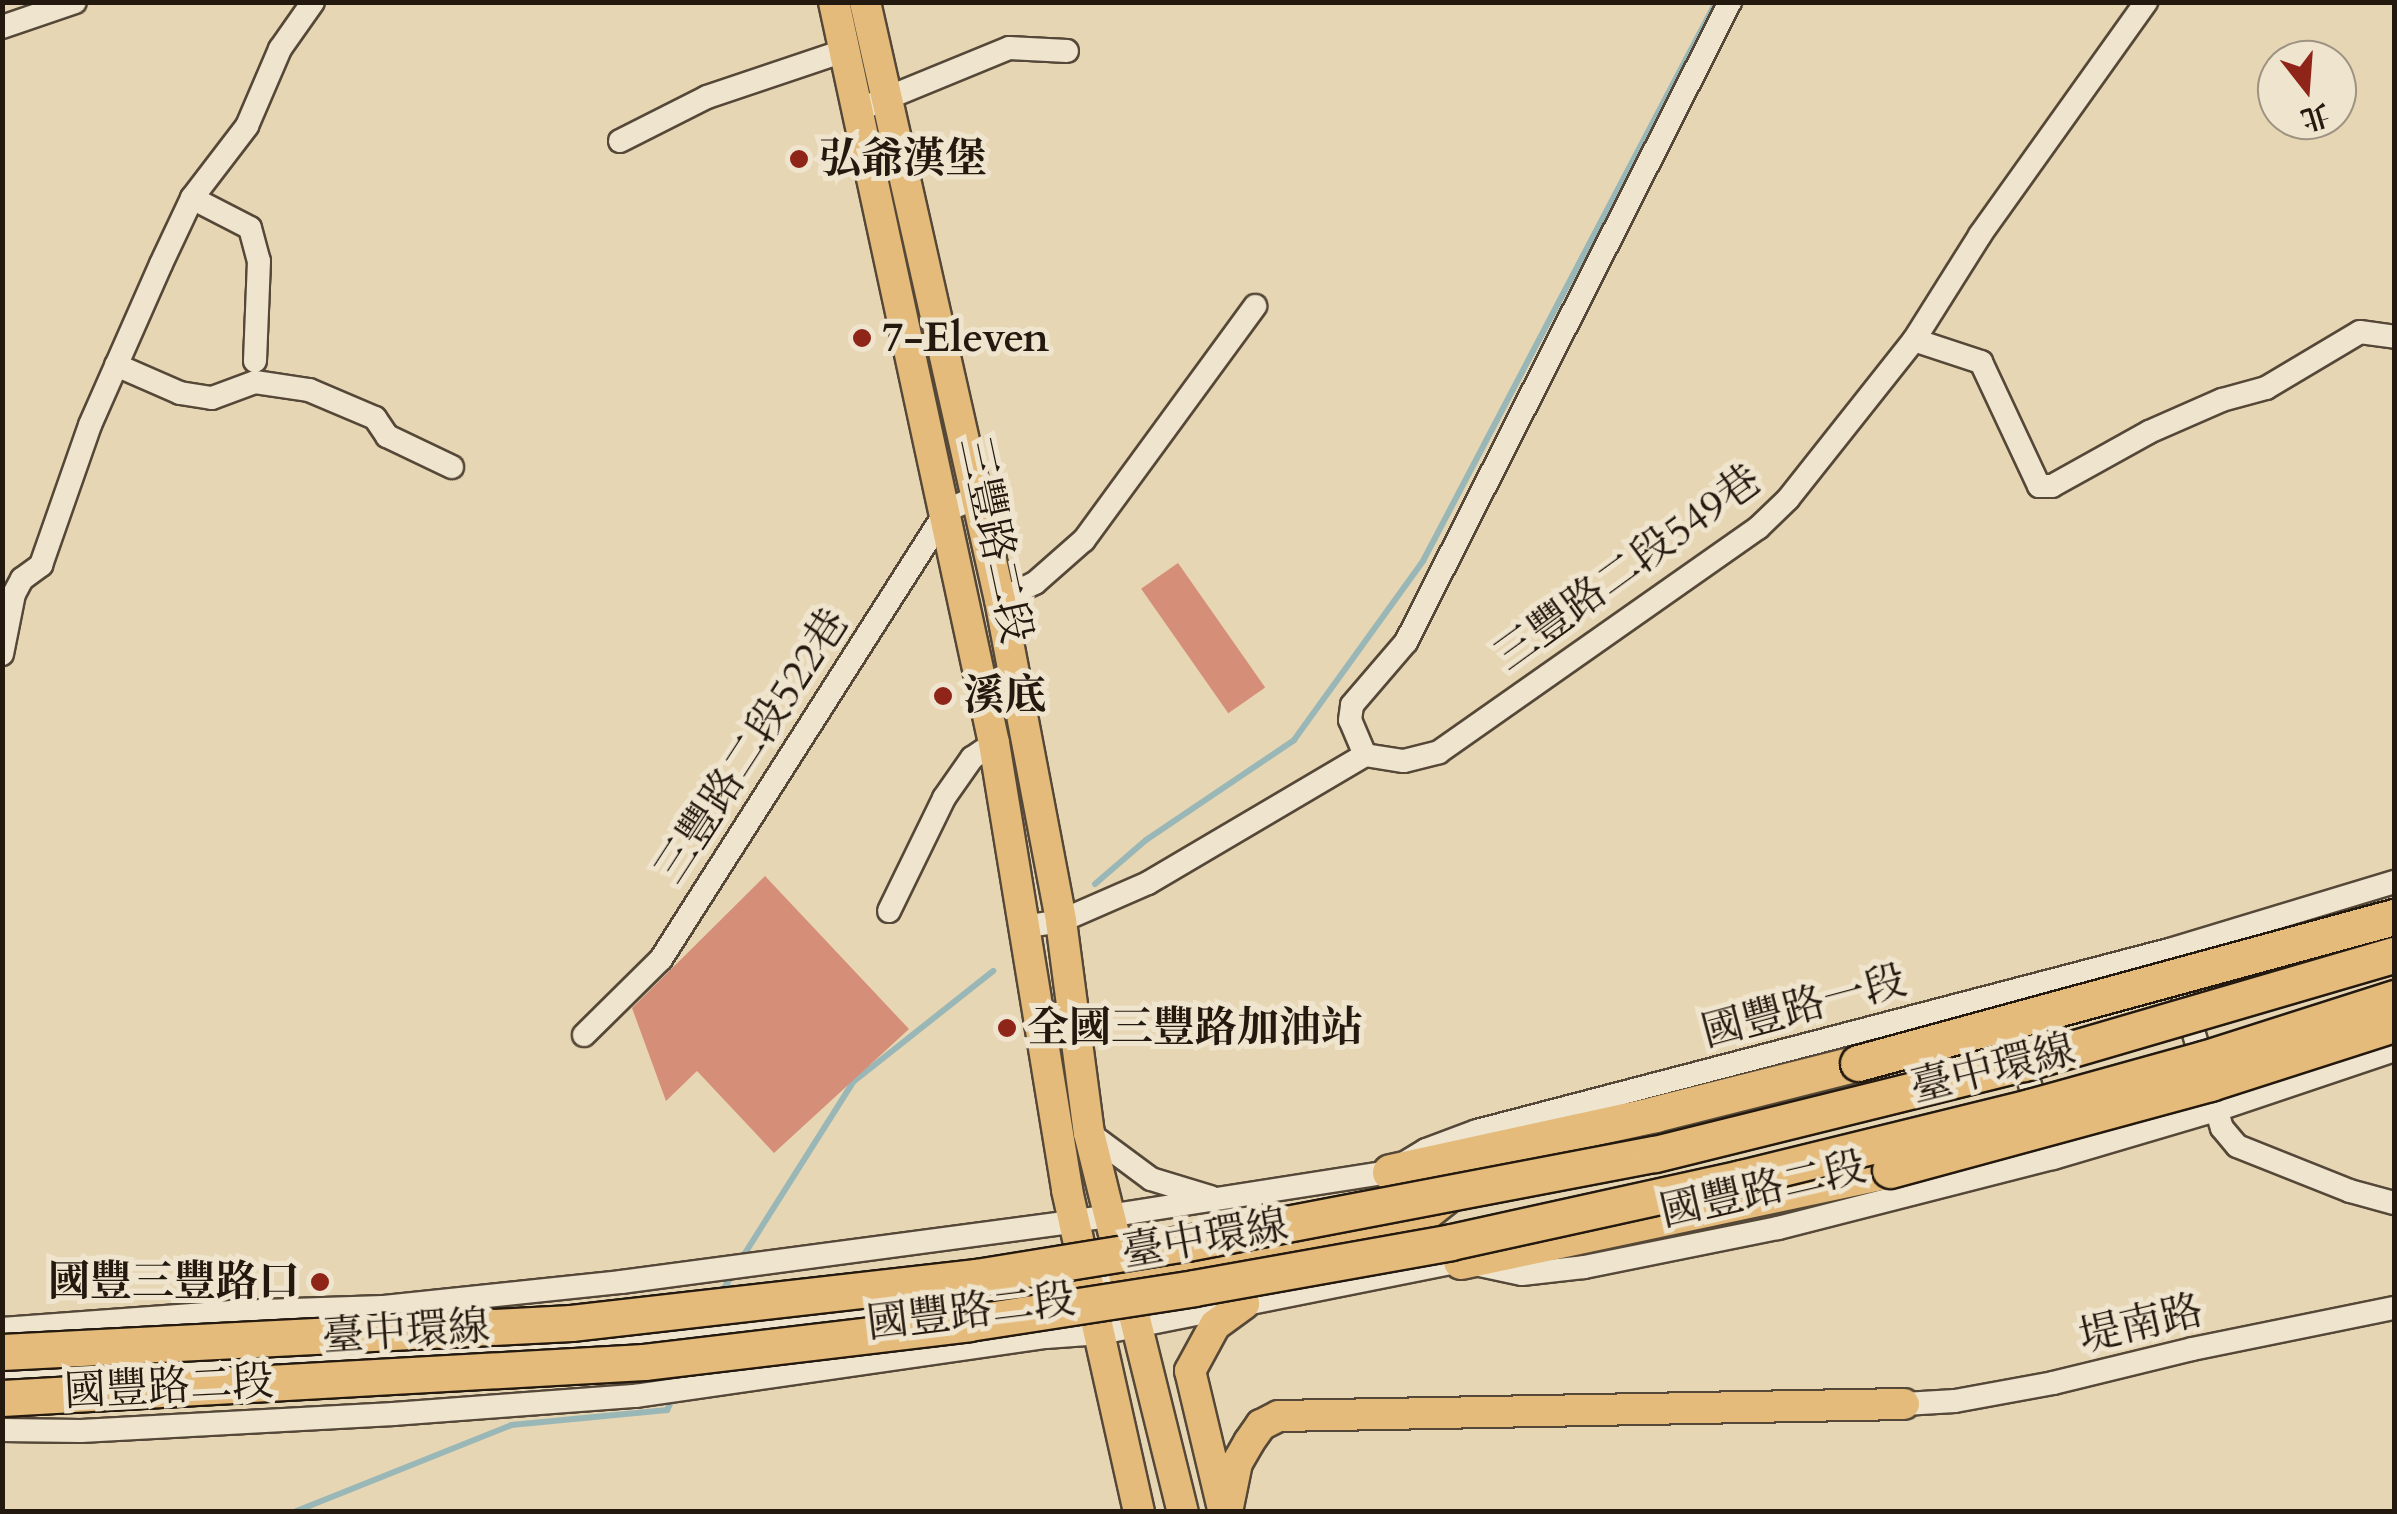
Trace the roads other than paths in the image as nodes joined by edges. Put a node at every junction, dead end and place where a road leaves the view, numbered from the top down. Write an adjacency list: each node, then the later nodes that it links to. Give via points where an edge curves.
1 (75, 2): 7 (street)
2 (314, 2): 12 (street, via 280,49 248,126)
3 (834, 2): 8 (main road, 三豐路二段)
4 (865, 2): 10 (main road, 三豐路二段)
5 (1730, 2): 24 (street, via 1406,642 1352,705 1350,720)
6 (2146, 2): 15 (street, 三豐路二段549巷, via 1980,235)
7 (2, 26)
8 (844, 51): 10 (main road, 三豐路二段); 11 (street, via 706,98)
9 (1067, 51): 10 (street, via 1009,48)
10 (872, 106): 19 (main road, 三豐路二段); 20 (main road, 三豐路二段)
11 (620, 140)
12 (192, 198): 16 (street, via 250,228 259,262); 17 (street)
13 (1255, 306): 21 (street, via 1084,540 1035,583)
14 (2394, 337): 15 (street, via 2360,332 2266,388 2183,417 2052,486 2040,486 1981,362)
15 (1914, 340): 24 (street, 三豐路二段549巷, via 1758,528 1439,752 1404,761)
16 (255, 361)
17 (116, 366): 18 (street, via 180,394 212,398 255,382 309,390 375,418 387,436); 22 (street, via 42,565 14,594)
18 (452, 467)
19 (978, 497): 20 (street); 21 (main road, 三豐路二段)
20 (947, 510): 23 (main road, 三豐路二段); 35 (street, 三豐路二段522巷, via 661,959)
21 (1000, 600): 28 (main road, 三豐路二段)
22 (2, 654)
23 (994, 742): 26 (street, via 972,758 944,798); 29 (main road, 三豐路二段)
24 (1364, 755): 28 (street, via 1148,883)
25 (2394, 882): 30 (street, 國豐路一段)
26 (890, 911)
27 (2394, 918): 39 (highway, bridge, via 1858,1063)
28 (1060, 921): 29 (street); 38 (main road, 三豐路二段)
29 (1023, 927): 45 (main road, 三豐路二段)
30 (2169, 950): 32 (street, 國豐路一段); 37 (street)
31 (2394, 955): 58 (highway, 臺中環線, bridge, via 2024,1063 1655,1154 1187,1243 976,1277 571,1323)
32 (2002, 994): 40 (street); 41 (street, 國豐路一段, via 1477,1131)
33 (2394, 998): 62 (highway, 臺中環線, bridge, via 2030,1107 1741,1178 1451,1242 1194,1288 644,1362)
34 (2394, 1024): 46 (highway, bridge, via 2210,1083 1890,1170)
35 (584, 1034)
36 (2394, 1050): 37 (street, 國豐路二段)
37 (2219, 1109): 40 (street, 國豐路二段); 43 (street, via 2222,1128 2237,1146)
38 (1090, 1134): 42 (street, via 1150,1179 1204,1197); 44 (main road, 三豐路二段)
39 (1506, 1148): 41 (highway); 47 (highway, via 1402,1225)
40 (2053, 1158): 46 (street, 國豐路二段, via 1778,1228 1584,1267 1522,1274)
41 (1390, 1172): 42 (street, 國豐路一段)
42 (1234, 1198): 44 (street, 國豐路二段)
43 (2394, 1203)
44 (1112, 1216): 45 (street, 國豐路二段); 47 (main road, 三豐路二段)
45 (1076, 1221): 48 (main road, 三豐路二段); 49 (street, 國豐路二段)
46 (1462, 1261): 50 (street, 國豐路二段)
47 (1128, 1278): 48 (street); 54 (main road, 三豐路二段)
48 (1090, 1283): 56 (main road, 三豐路二段); 57 (street)
49 (586, 1286): 52 (street, 國豐路二段, via 383,1307); 57 (street)
50 (1244, 1304): 54 (street, 國豐路二段); 67 (main road, via 1216,1325 1190,1371)
51 (2394, 1308): 63 (street, 堤南路, via 2053,1384)
52 (232, 1312): 53 (street, 國豐路二段); 59 (street)
53 (50, 1324): 55 (street, 國豐路二段); 61 (street)
54 (1138, 1327): 56 (street, 國豐路二段); 66 (main road, 三豐路二段)
55 (2, 1329)
56 (1101, 1334): 64 (street, 國豐路二段, via 635,1396 81,1431); 65 (main road, 三豐路二段)
57 (592, 1344): 59 (street)
58 (2, 1352)
59 (232, 1366): 61 (street)
60 (2, 1377): 61 (street)
61 (54, 1378)
62 (2, 1398)
63 (1904, 1404): 67 (main road, via 1370,1418 1307,1414 1270,1421 1249,1442)
64 (2, 1430)
65 (1139, 1512)
66 (1184, 1512)
67 (1225, 1512)

